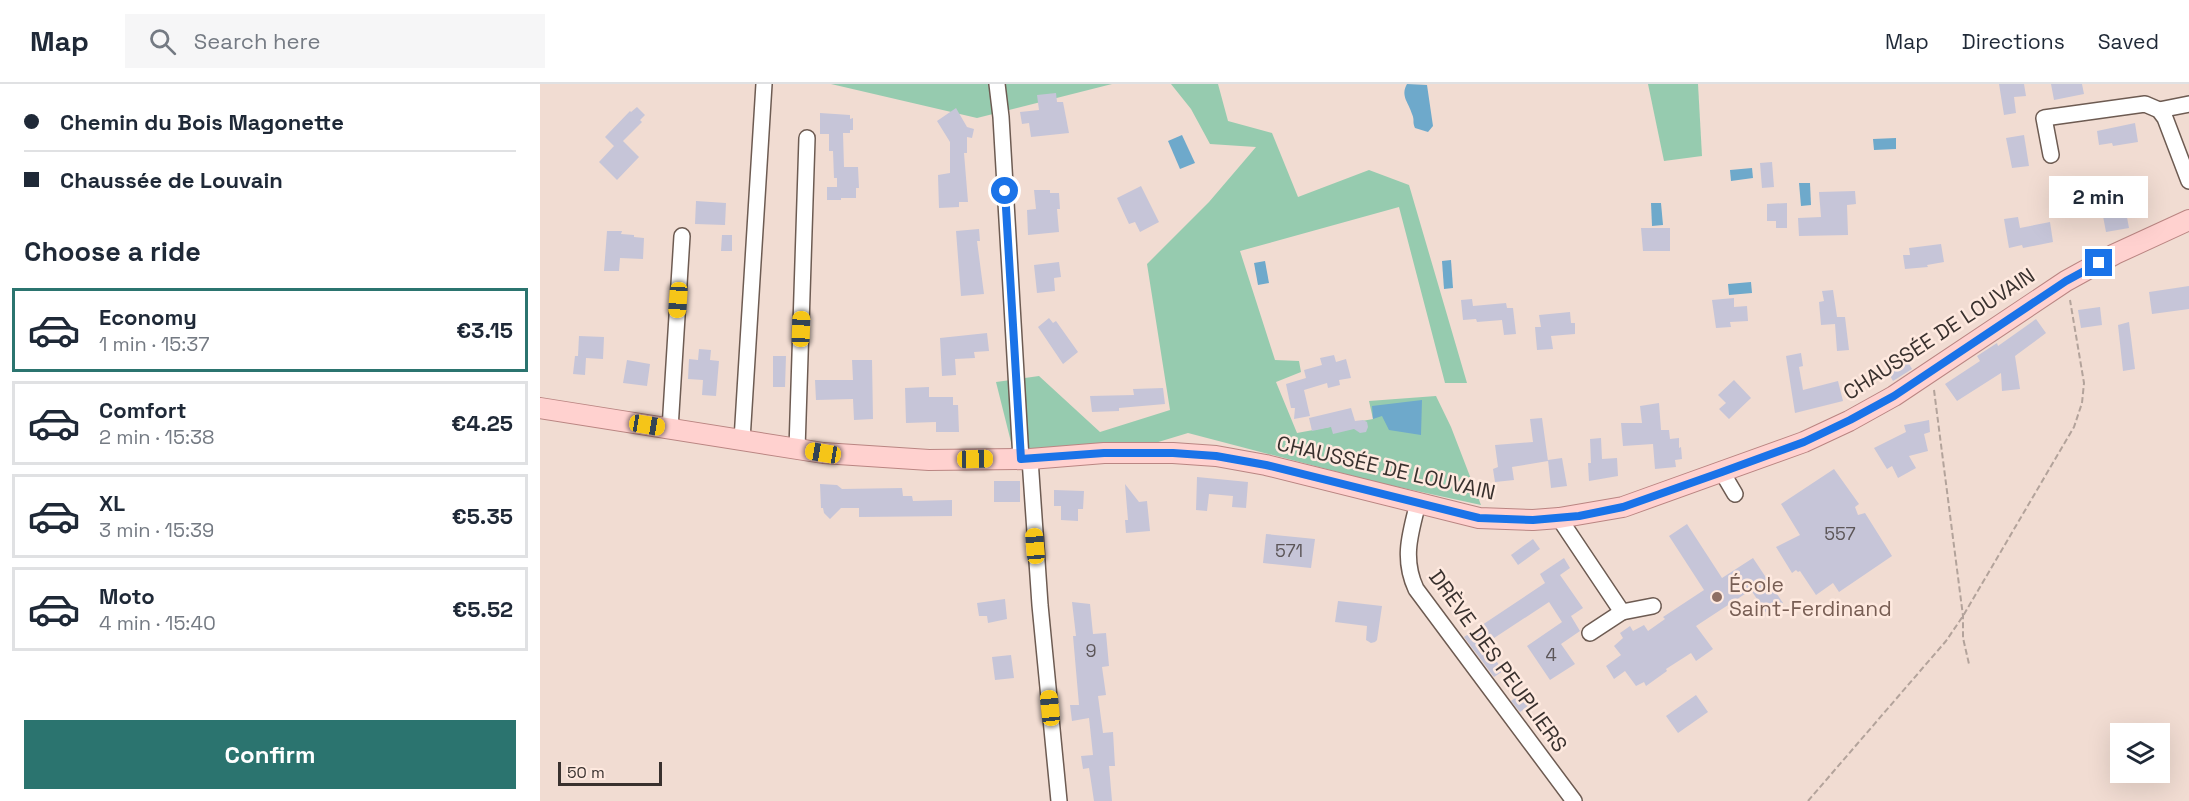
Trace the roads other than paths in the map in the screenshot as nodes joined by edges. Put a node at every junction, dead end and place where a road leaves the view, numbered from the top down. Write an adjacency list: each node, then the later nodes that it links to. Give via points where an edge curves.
1 (764, 84): 12 (street)
2 (997, 84): 14 (street)
3 (2189, 104): 4 (street)
4 (2159, 110): 6 (street, via 2139,103 2044,118); 7 (street)
5 (807, 138): 13 (street)
6 (2050, 155)
7 (2189, 181)
8 (2189, 220): 15 (main road, CHAUSSÉE DE LOUVAIN, via 2066,281 1894,396 1850,420 1804,442)
9 (682, 236): 11 (street)
10 (540, 408): 11 (main road, CHAUSSÉE DE LOUVAIN)
11 (670, 429): 12 (main road, CHAUSSÉE DE LOUVAIN)
12 (742, 440): 13 (main road, CHAUSSÉE DE LOUVAIN)
13 (797, 449): 14 (main road, CHAUSSÉE DE LOUVAIN, via 929,460)
14 (1026, 459): 17 (main road, CHAUSSÉE DE LOUVAIN, via 1104,453 1216,456); 22 (street)
15 (1722, 472): 16 (street); 18 (main road, CHAUSSÉE DE LOUVAIN, via 1623,507)
16 (1736, 494)
17 (1418, 503): 18 (main road, CHAUSSÉE DE LOUVAIN, via 1479,518); 23 (street, DRÈVE DES PEUPLIERS, via 1407,552 1416,589)
18 (1559, 518): 20 (street)
19 (1653, 606): 20 (street)
20 (1622, 612): 21 (street)
21 (1590, 633)
22 (1059, 801)
23 (1574, 801)

